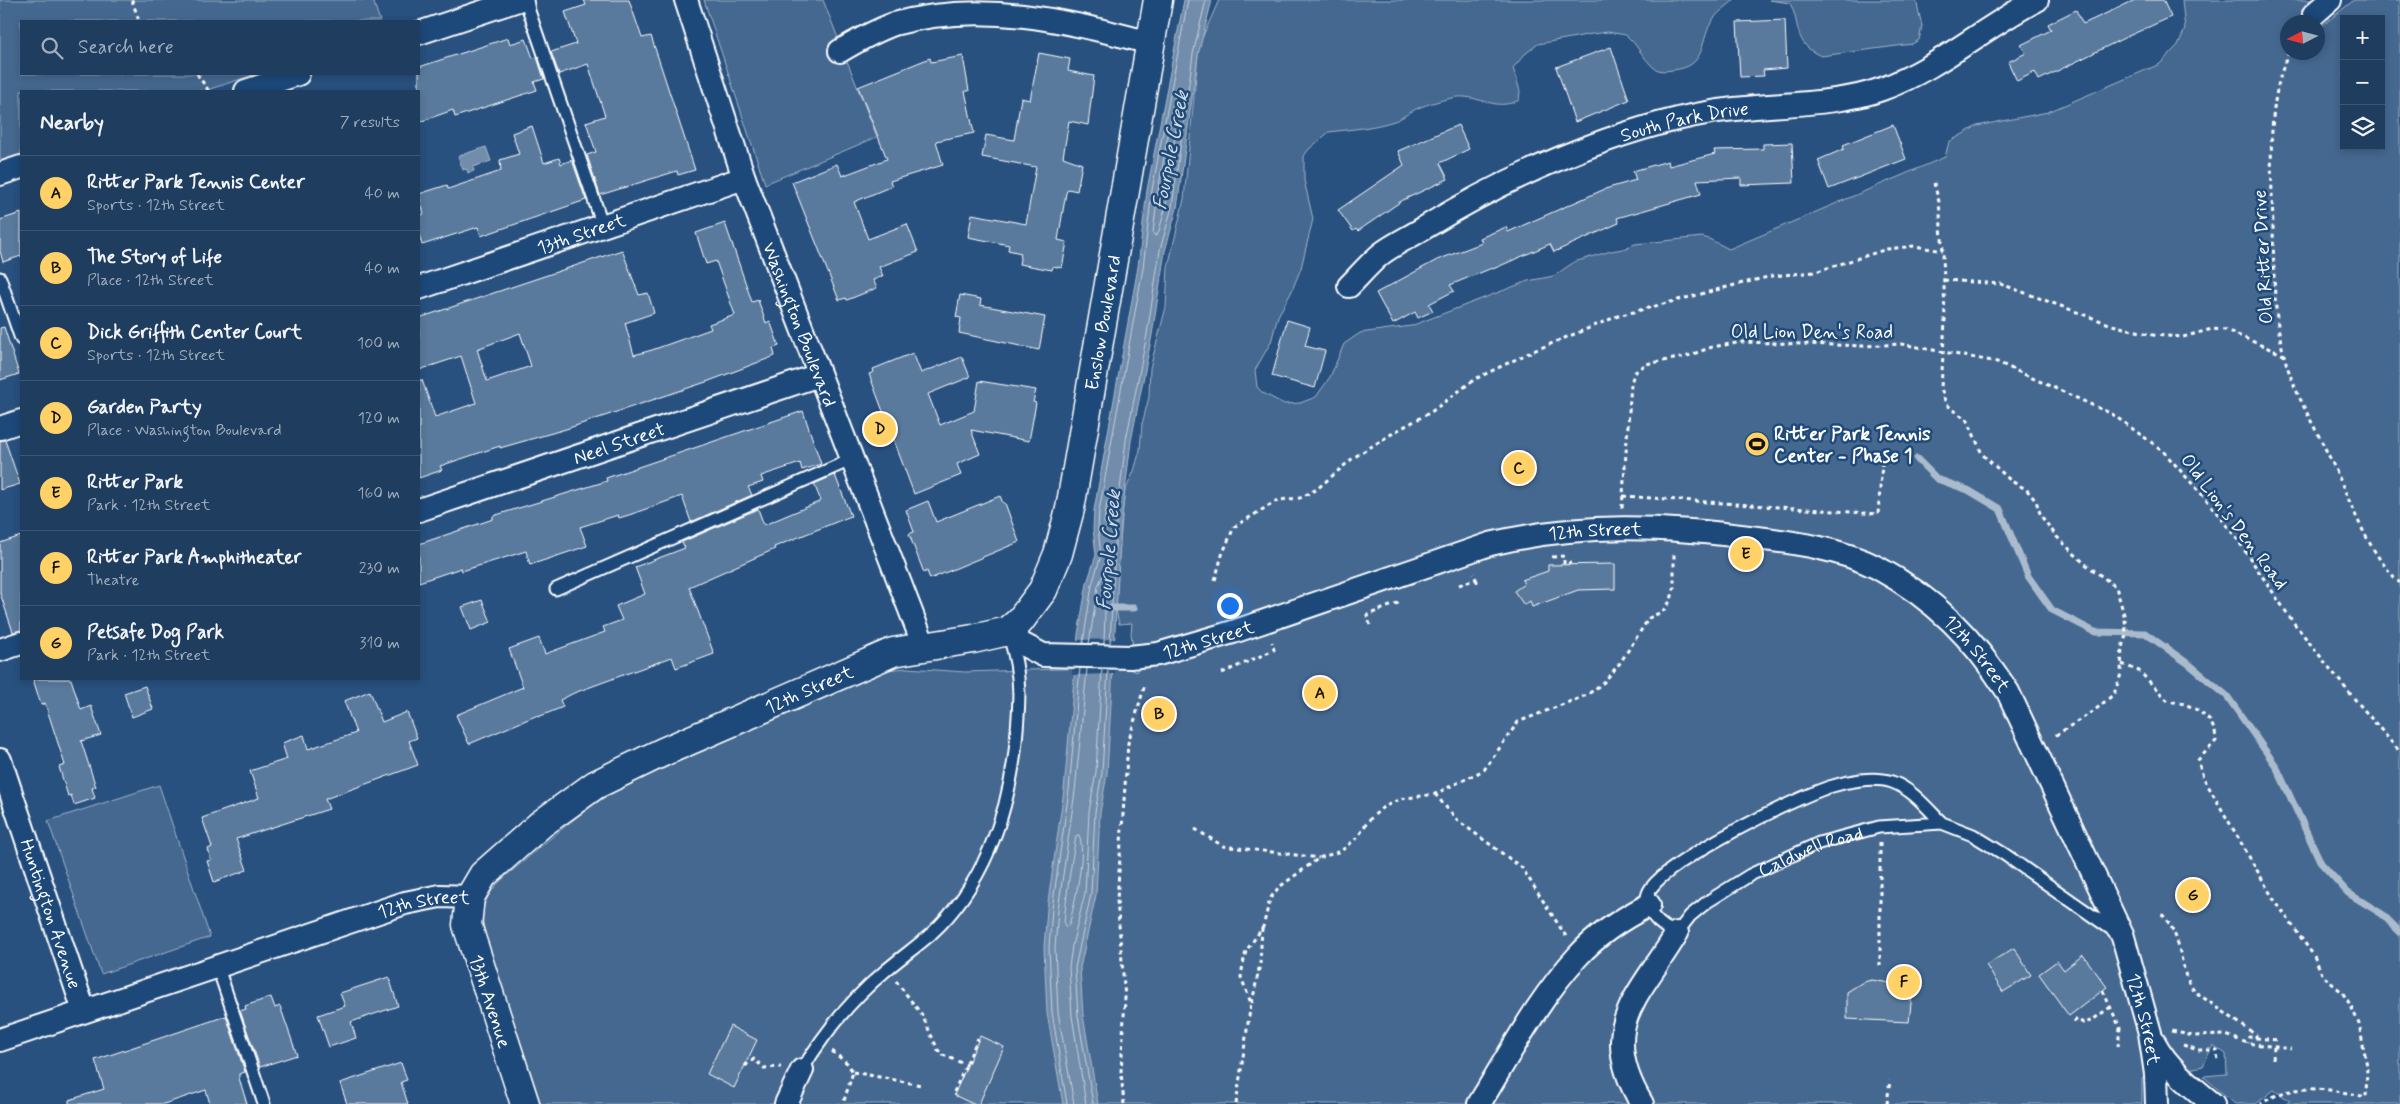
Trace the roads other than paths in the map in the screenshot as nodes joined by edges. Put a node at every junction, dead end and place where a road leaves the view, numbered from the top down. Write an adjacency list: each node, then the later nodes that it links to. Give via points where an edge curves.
1 (518, 0): 6 (street)
2 (527, 0): 14 (lane)
3 (686, 0): 13 (street, Washington Boulevard)
4 (1158, 0): 7 (street, Enslow Boulevard)
5 (2037, 0): 16 (street, South Park Drive, via 1938,61 1881,90 1849,97 1712,112 1661,123 1569,156 1500,186 1439,219 1381,254)
6 (420, 33)
7 (1150, 43): 8 (street, via 1033,13 979,7 950,10 895,24); 25 (street, Enslow Boulevard, via 1065,530 1042,590 1020,621)
8 (840, 51)
9 (295, 75): 10 (street)
10 (249, 90)
11 (20, 167): 12 (street)
12 (0, 174)
13 (744, 178): 14 (street, 13th Street); 19 (street, Washington Boulevard)
14 (603, 226): 17 (street, 13th Street)
15 (0, 278): 18 (lane)
16 (1349, 286)
17 (420, 288)
18 (20, 335)
19 (819, 375): 22 (street, Washington Boulevard); 23 (street, Neel Street)
20 (20, 421): 21 (street)
21 (0, 428)
22 (853, 459): 24 (lane); 27 (street, Washington Boulevard)
23 (420, 510)
24 (556, 589)
25 (1008, 630): 27 (street, 12th Street); 34 (street, 12th Street, via 1035,652 1057,657 1130,657 1181,648 1453,556 1529,534 1567,529 1674,529 1784,541 1841,553 1876,567 1917,593 1965,633 1987,660 2024,724); 39 (lane, via 1020,677 1019,712 1006,799 984,862 952,912 883,973)
26 (20, 643): 28 (street)
27 (924, 646): 31 (street, 12th Street, via 893,652 595,785 541,824 483,875)
28 (0, 650)
29 (0, 760): 36 (street, Huntington Avenue)
30 (1942, 822): 32 (lane, via 1908,790 1892,782 1875,780 1830,787 1774,812 1683,862 1650,888); 33 (lane, Caldwell Road, via 1879,828 1818,843 1750,875 1707,902); 34 (lane, Caldwell Road, via 2004,854)
31 (470, 897): 35 (street, 12th Street, via 440,896 406,903); 41 (street, 13th Avenue, via 469,935)
32 (1649, 905): 33 (lane, via 1658,924); 43 (street, via 1603,933 1578,955 1538,1010)
33 (1677, 933): 44 (street, Caldwell Road, via 1645,978 1625,1018 1623,1060)
34 (2122, 937): 37 (street, 12th Street)
35 (218, 968): 36 (street, 12th Street); 40 (lane)
36 (84, 1011): 38 (street, 12th Street)
37 (2150, 1033): 45 (street, 12th Street); 46 (street, via 2165,1059)
38 (0, 1040)
39 (792, 1069): 42 (street)
40 (264, 1104)
41 (526, 1104)
42 (786, 1104)
43 (1478, 1104)
44 (1642, 1104)
45 (2157, 1104)
46 (2213, 1104)

